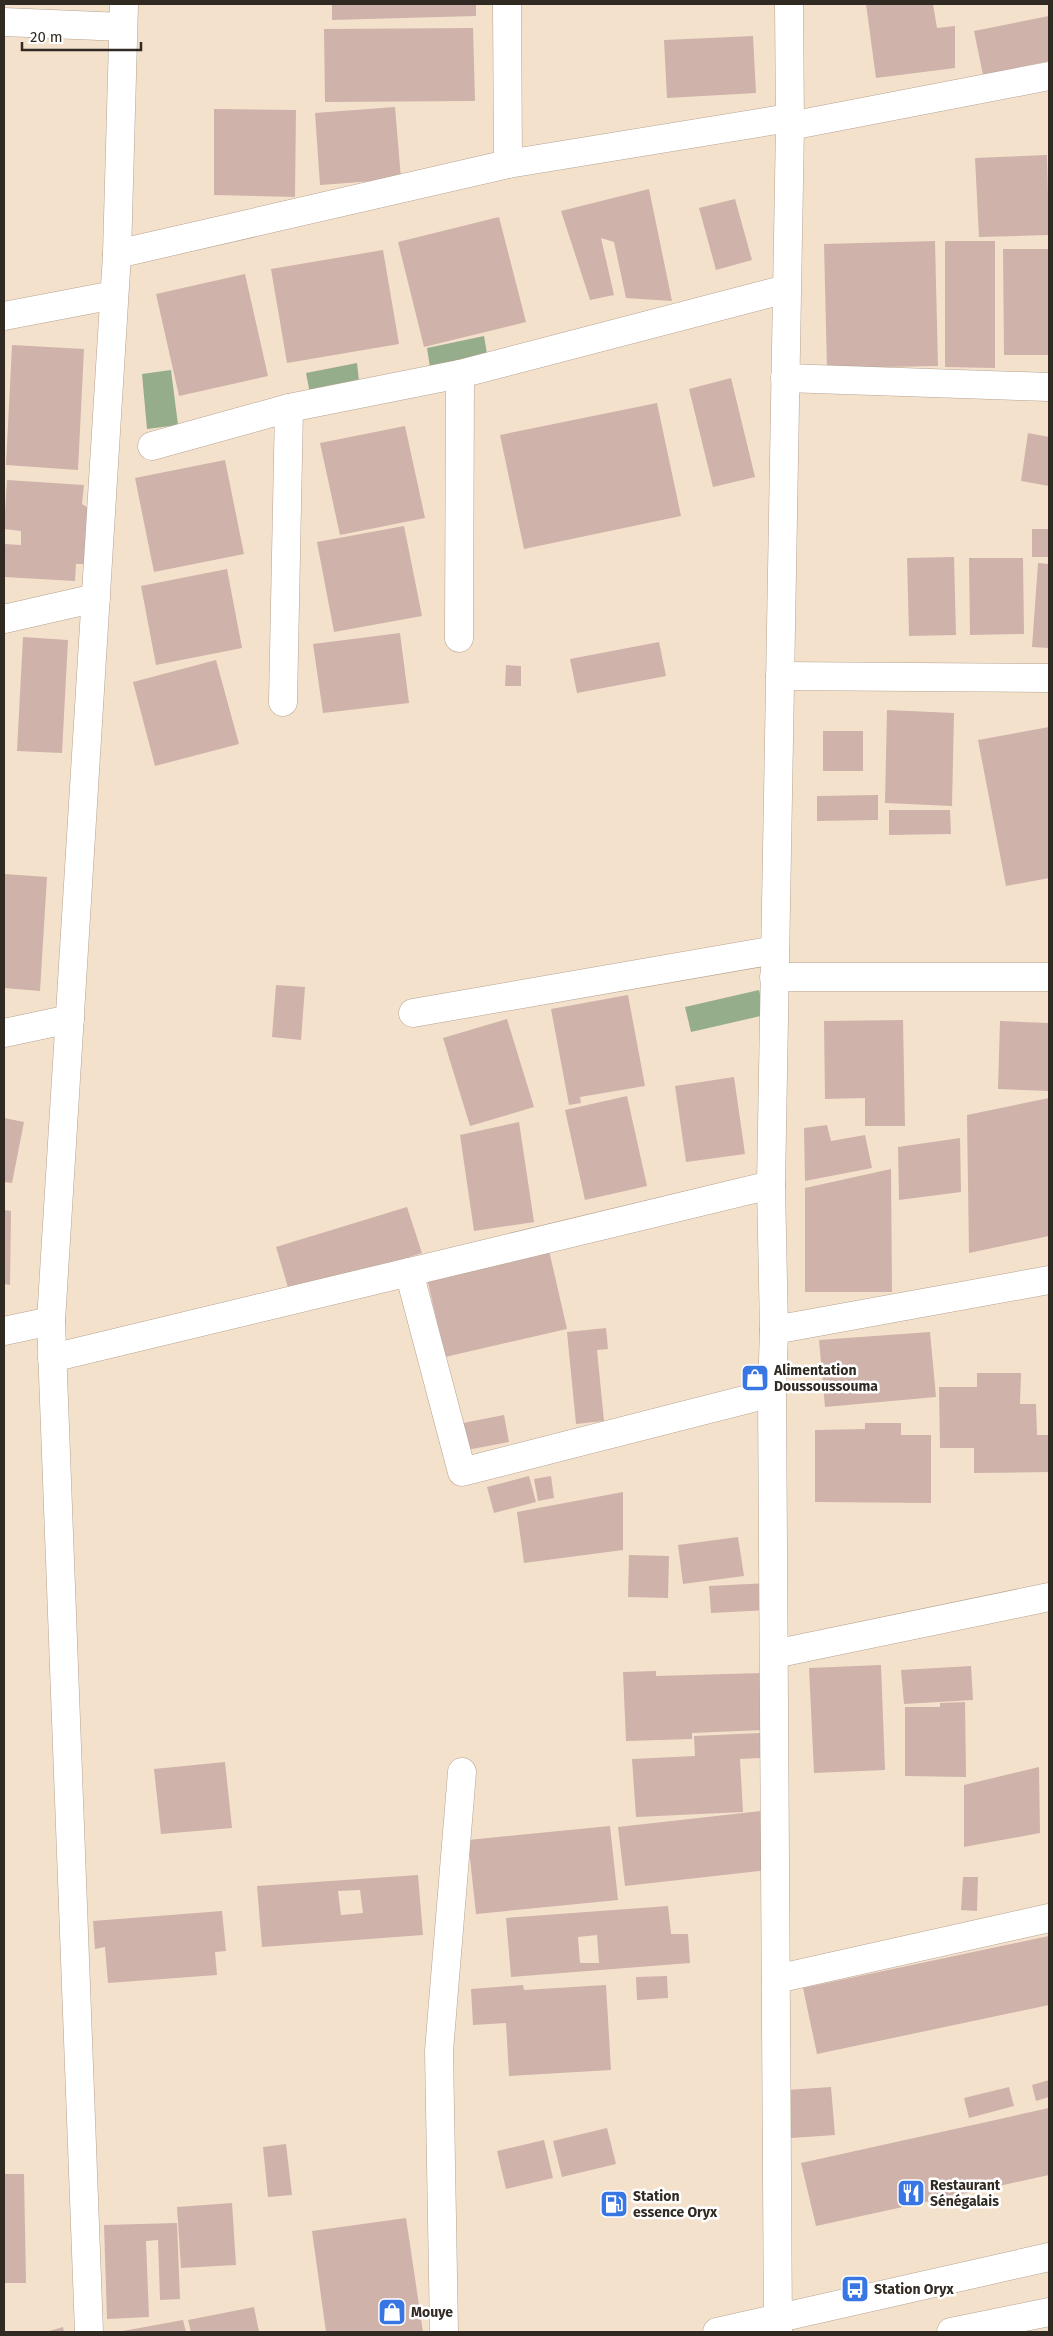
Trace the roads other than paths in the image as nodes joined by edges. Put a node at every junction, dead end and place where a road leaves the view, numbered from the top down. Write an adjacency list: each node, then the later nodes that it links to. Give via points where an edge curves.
1 (507, 4): 7 (main road)
2 (789, 4): 6 (main road)
3 (123, 15): 4 (main road); 8 (main road)
4 (4, 22)
5 (1049, 76): 6 (main road)
6 (789, 122): 7 (main road); 9 (main road)
7 (508, 164): 8 (main road)
8 (117, 254): 10 (main road)
9 (786, 289): 12 (main road); 13 (main road)
10 (114, 294): 11 (main road); 17 (main road)
11 (4, 316)
12 (460, 374): 15 (main road); 19 (main road)
13 (785, 378): 14 (main road); 20 (main road)
14 (1049, 387)
15 (289, 408): 16 (main road); 22 (main road)
16 (152, 446)
17 (96, 598): 18 (main road); 27 (main road)
18 (4, 619)
19 (459, 638)
20 (780, 676): 21 (main road); 23 (main road)
21 (1049, 678)
22 (282, 702)
23 (775, 950): 24 (main road); 26 (main road)
24 (774, 977): 25 (main road); 29 (main road)
25 (1049, 977)
26 (413, 1013)
27 (70, 1019): 28 (main road); 32 (main road)
28 (4, 1033)
29 (771, 1185): 30 (main road); 33 (main road)
30 (409, 1272): 35 (main road); 36 (main road, via 462,1472)
31 (1049, 1280): 33 (main road)
32 (51, 1321): 34 (main road); 35 (main road)
33 (774, 1330): 36 (main road)
34 (4, 1331)
35 (52, 1358): 45 (main road)
36 (772, 1393): 38 (main road)
37 (1049, 1597): 38 (main road)
38 (774, 1654): 41 (main road)
39 (462, 1772): 46 (main road, via 439,2051)
40 (1049, 1918): 41 (main road)
41 (776, 1979): 44 (main road)
42 (1049, 2257): 44 (main road)
43 (1049, 2312): 48 (main road)
44 (778, 2326): 47 (main road)
45 (89, 2332)
46 (444, 2332)
47 (717, 2332)
48 (951, 2332)

